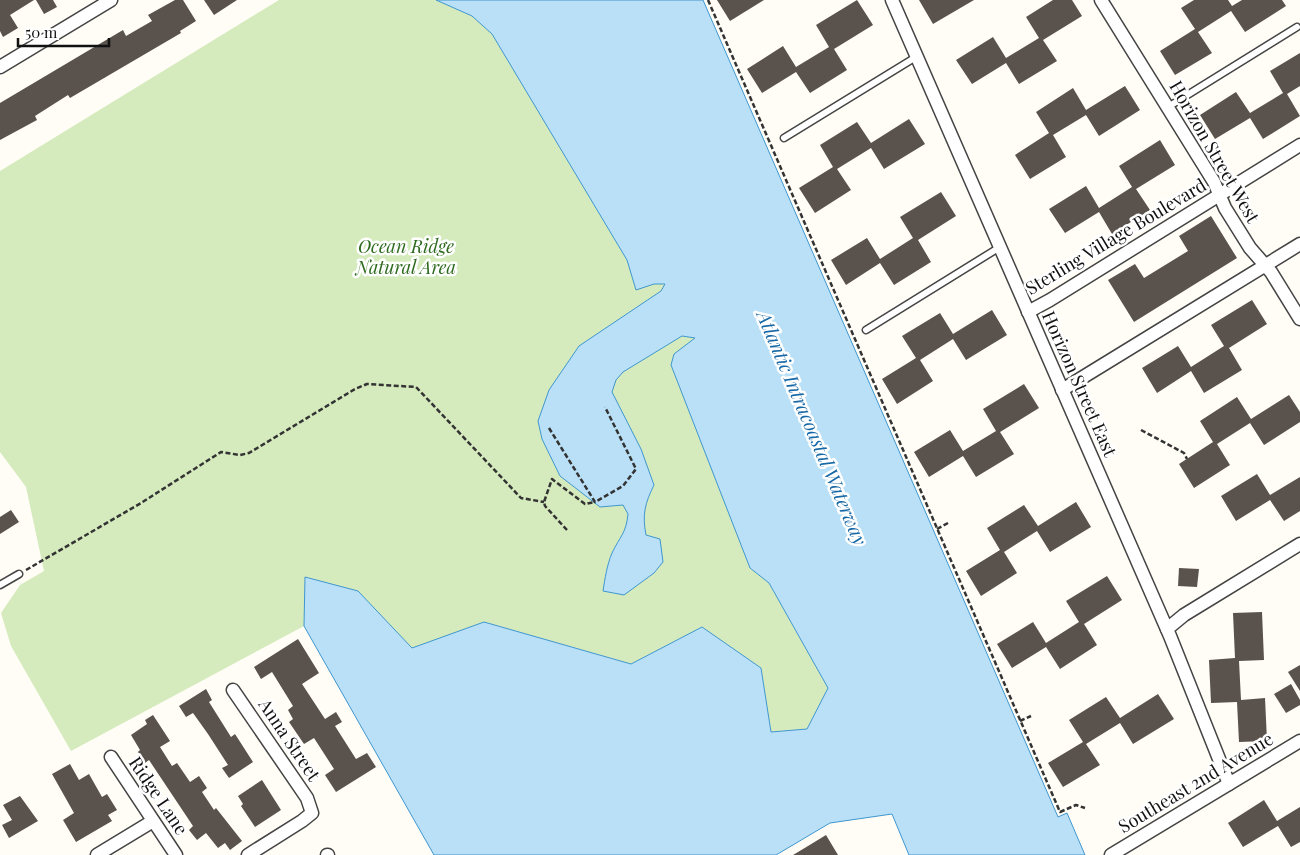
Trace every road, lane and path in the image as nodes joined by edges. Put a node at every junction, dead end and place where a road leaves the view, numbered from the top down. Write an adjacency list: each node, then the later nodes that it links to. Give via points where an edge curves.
1 (111, 0): 7 (street)
2 (708, 0): 26 (path)
3 (892, 0): 6 (street, Horizon Street East)
4 (1101, 0): 8 (street, Horizon Street West)
5 (1297, 27): 8 (lane)
6 (916, 57): 9 (lane); 13 (street, Horizon Street East)
7 (0, 67)
8 (1168, 107): 11 (street, Horizon Street West)
9 (784, 138)
10 (1300, 145): 11 (street, Sterling Village Boulevard)
11 (1219, 195): 14 (street, Horizon Street West, via 1250,248); 15 (street, Sterling Village Boulevard)
12 (1300, 244): 14 (street)
13 (1000, 247): 15 (street, Horizon Street East); 17 (lane)
14 (1265, 266): 16 (street, Horizon Street West); 18 (street)
15 (1028, 312): 18 (street, Horizon Street East)
16 (1300, 319)
17 (866, 330)
18 (1062, 390): 31 (street, Horizon Street East)
19 (605, 407): 24 (path, via 636,469 623,486)
20 (549, 428): 24 (path)
21 (1141, 430): 22 (path, via 1184,453)
22 (1187, 459)
23 (544, 502): 24 (path, via 552,479 585,504); 27 (path); 29 (path, via 521,498 416,387 367,384 249,453 221,452)
24 (595, 502)
25 (948, 523): 26 (path)
26 (937, 529): 34 (path)
27 (566, 530)
28 (1300, 544): 31 (street, via 1184,615)
29 (19, 574): 30 (lane)
30 (0, 585)
31 (1167, 629): 37 (street, Horizon Street East)
32 (233, 690): 42 (street, Anna Street, via 307,798 312,812)
33 (1030, 716): 34 (path)
34 (1020, 721): 38 (path, via 1060,812 1076,805)
35 (1300, 741): 37 (street, Southeast 2nd Avenue)
36 (111, 757): 39 (street, Ridge Lane)
37 (1230, 784): 43 (street, Southeast 2nd Avenue)
38 (1085, 808)
39 (153, 821): 40 (street); 41 (street, Ridge Lane)
40 (97, 855)
41 (176, 855)
42 (248, 855)
43 (1110, 855)

